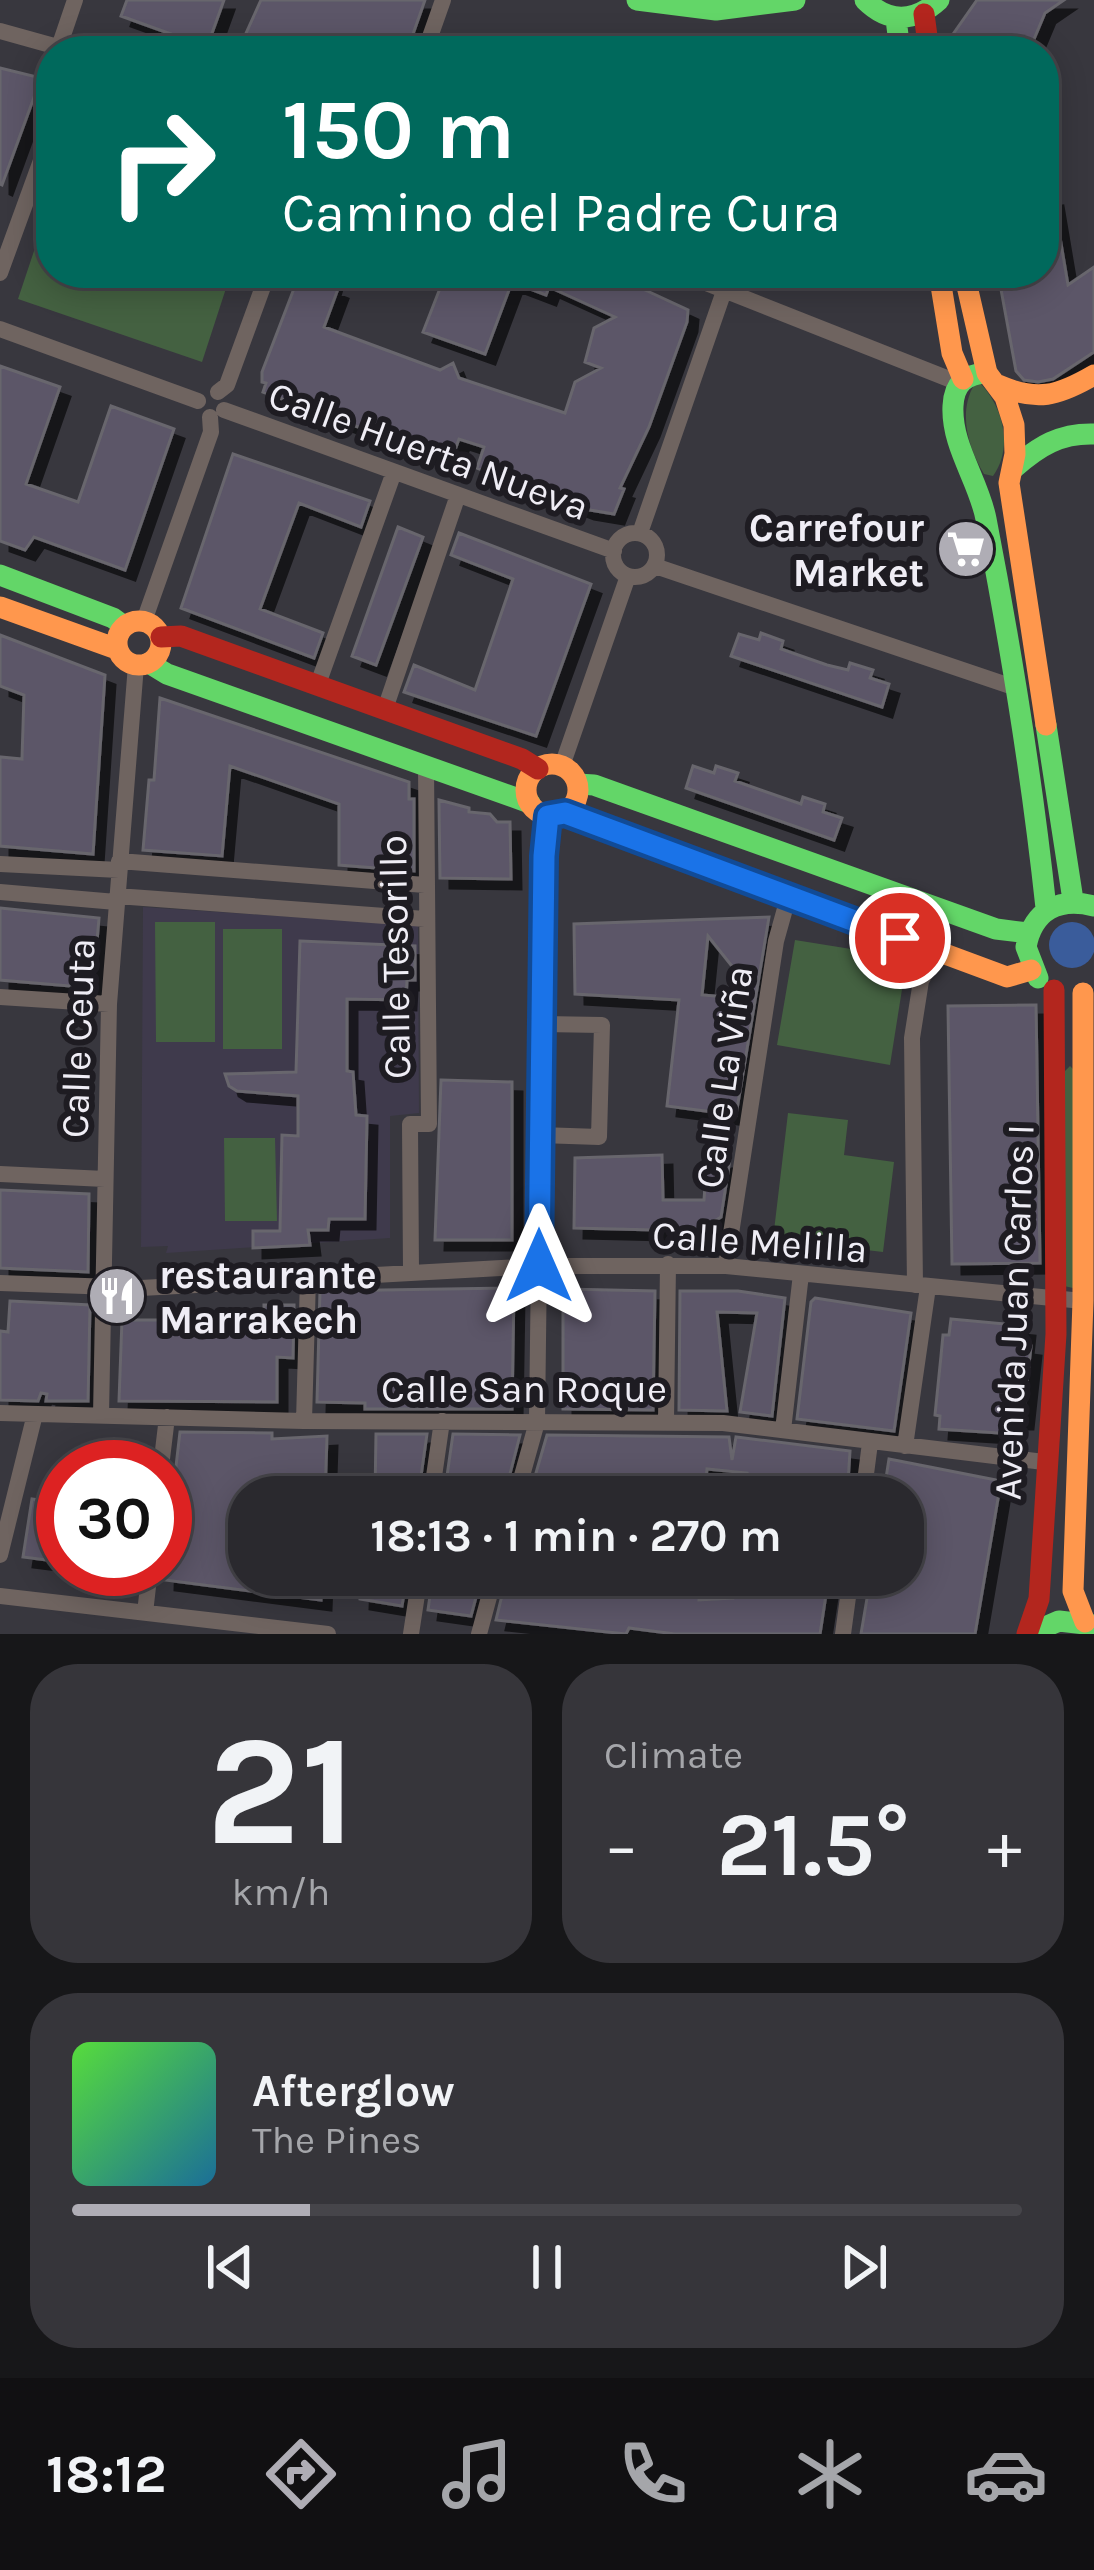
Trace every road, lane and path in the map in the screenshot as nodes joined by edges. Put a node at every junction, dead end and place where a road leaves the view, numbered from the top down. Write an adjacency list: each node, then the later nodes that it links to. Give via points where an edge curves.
1 (75, 0): 10 (street)
2 (442, 0): 11 (street)
3 (637, 0): 6 (main road)
4 (795, 0): 6 (main road, via 726,11)
5 (865, 0): 8 (main road)
6 (679, 4)
7 (932, 7): 8 (main road)
8 (896, 19): 12 (main road)
9 (0, 31): 13 (street)
10 (68, 36)
11 (430, 36)
12 (898, 36)
13 (36, 41)
14 (36, 174): 15 (street)
15 (0, 273)
16 (263, 288): 25 (street)
17 (715, 288): 20 (street)
18 (941, 288): 24 (main road)
19 (968, 288): 23 (main road)
20 (724, 292): 24 (street); 31 (street)
21 (0, 329): 25 (street, via 198,401 200,410)
22 (1094, 375): 23 (main road, via 1052,399 1022,397)
23 (993, 379): 24 (main road, via 974,372); 28 (main road, via 1015,426)
24 (961, 381): 29 (main road, via 956,440)
25 (217, 406): 27 (street, Calle Huerta Nueva); 37 (street)
26 (1094, 434): 28 (main road, via 1050,438)
27 (394, 472): 30 (street, Calle Huerta Nueva); 40 (street)
28 (1011, 475): 29 (main road, via 1000,489); 54 (main road)
29 (979, 485): 41 (main road)
30 (458, 495): 32 (street, Calle Huerta Nueva); 42 (street)
31 (640, 533): 32 (street, via 623,536); 33 (street, via 657,550)
32 (614, 551): 35 (street, via 617,569)
33 (655, 566): 35 (street); 41 (street)
34 (0, 575): 37 (main road)
35 (628, 576): 44 (street)
36 (0, 607): 38 (main road)
37 (143, 628): 38 (main road, via 117,637); 39 (main road, via 159,652); 40 (main road)
38 (118, 649): 39 (main road, via 124,660)
39 (142, 664): 43 (main road); 49 (street, Calle Ceuta)
40 (318, 684): 42 (main road)
41 (1016, 688): 55 (main road)
42 (386, 709): 45 (main road)
43 (426, 766): 47 (main road); 50 (street, Calle Tesorillo)
44 (562, 766): 45 (main road); 46 (main road)
45 (538, 769): 47 (main road, via 528,781)
46 (578, 784): 47 (main road, via 576,801); 57 (main road, via 996,929)
47 (548, 811): 52 (main road); 64 (street)
48 (0, 864): 49 (street)
49 (119, 866): 50 (street); 53 (street, Calle Ceuta)
50 (424, 876): 56 (street, Calle Tesorillo)
51 (0, 892): 53 (street)
52 (788, 898): 58 (main road); 70 (street, Calle La Viña)
53 (116, 899): 56 (street); 63 (street, Calle Ceuta)
54 (1084, 903): 55 (main road)
55 (1046, 908): 57 (main road)
56 (425, 919): 71 (street, Calle Tesorillo, via 429,1124 410,1124)
57 (1028, 933): 59 (main road)
58 (938, 952): 59 (main road, via 1007,977); 75 (street, via 921,981 912,1038)
59 (1031, 970): 60 (main road)
60 (1054, 990): 61 (main road); 77 (main road, Avenida Juan Carlos I)
61 (1089, 990): 78 (main road, Avenida Juan Carlos I)
62 (0, 997): 63 (street)
63 (109, 1004): 67 (street, Calle Ceuta)
64 (543, 1024): 65 (street); 65 (street, via 602,1025 598,1137)
65 (540, 1136): 69 (street)
66 (0, 1174): 67 (street)
67 (105, 1179): 76 (street, Calle Ceuta)
68 (668, 1264): 69 (street, Calle Melilla); 70 (street, Calle Melilla); 85 (street)
69 (539, 1266): 71 (street, Calle Melilla); 86 (street)
70 (726, 1266): 72 (street, Calle Melilla)
71 (411, 1271): 73 (street, Calle Melilla)
72 (801, 1274): 75 (street, Calle Melilla); 87 (street)
73 (308, 1278): 76 (street, Calle Melilla); 83 (street)
74 (0, 1283): 76 (street, Calle Melilla)
75 (922, 1286): 77 (street, Calle Melilla); 90 (street)
76 (103, 1288): 81 (street, Calle Ceuta)
77 (1054, 1300): 78 (street, Calle Melilla); 91 (main road, Avenida Juan Carlos I)
78 (1083, 1301): 102 (main road, Avenida Juan Carlos I, via 1073,1592)
79 (0, 1413): 80 (street, Calle San Roque)
80 (35, 1414): 81 (street, Calle San Roque); 95 (street)
81 (101, 1414): 82 (street, Calle San Roque)
82 (167, 1417): 83 (street, Calle San Roque); 88 (street)
83 (304, 1421): 84 (street, Calle San Roque)
84 (442, 1421): 86 (street, Calle San Roque); 92 (street)
85 (666, 1421): 86 (street, Calle San Roque); 87 (street, Calle San Roque)
86 (537, 1422): 93 (street)
87 (783, 1430): 89 (street, Calle San Roque)
88 (164, 1440)
89 (870, 1443): 90 (street, Calle San Roque); 94 (street)
90 (905, 1446): 91 (street, Calle San Roque)
91 (1045, 1462): 107 (main road, Avenida Juan Carlos I, via 1039,1598)
92 (434, 1476)
93 (522, 1476)
94 (865, 1476)
95 (0, 1555)
96 (0, 1596): 101 (street)
97 (147, 1596): 101 (street)
98 (417, 1596): 104 (street)
99 (489, 1596): 105 (street)
100 (848, 1596): 106 (street)
101 (145, 1613): 103 (street)
102 (1089, 1623): 107 (main road, via 1059,1621)
103 (328, 1634)
104 (411, 1634)
105 (478, 1634)
106 (843, 1634)
107 (1028, 1634)

